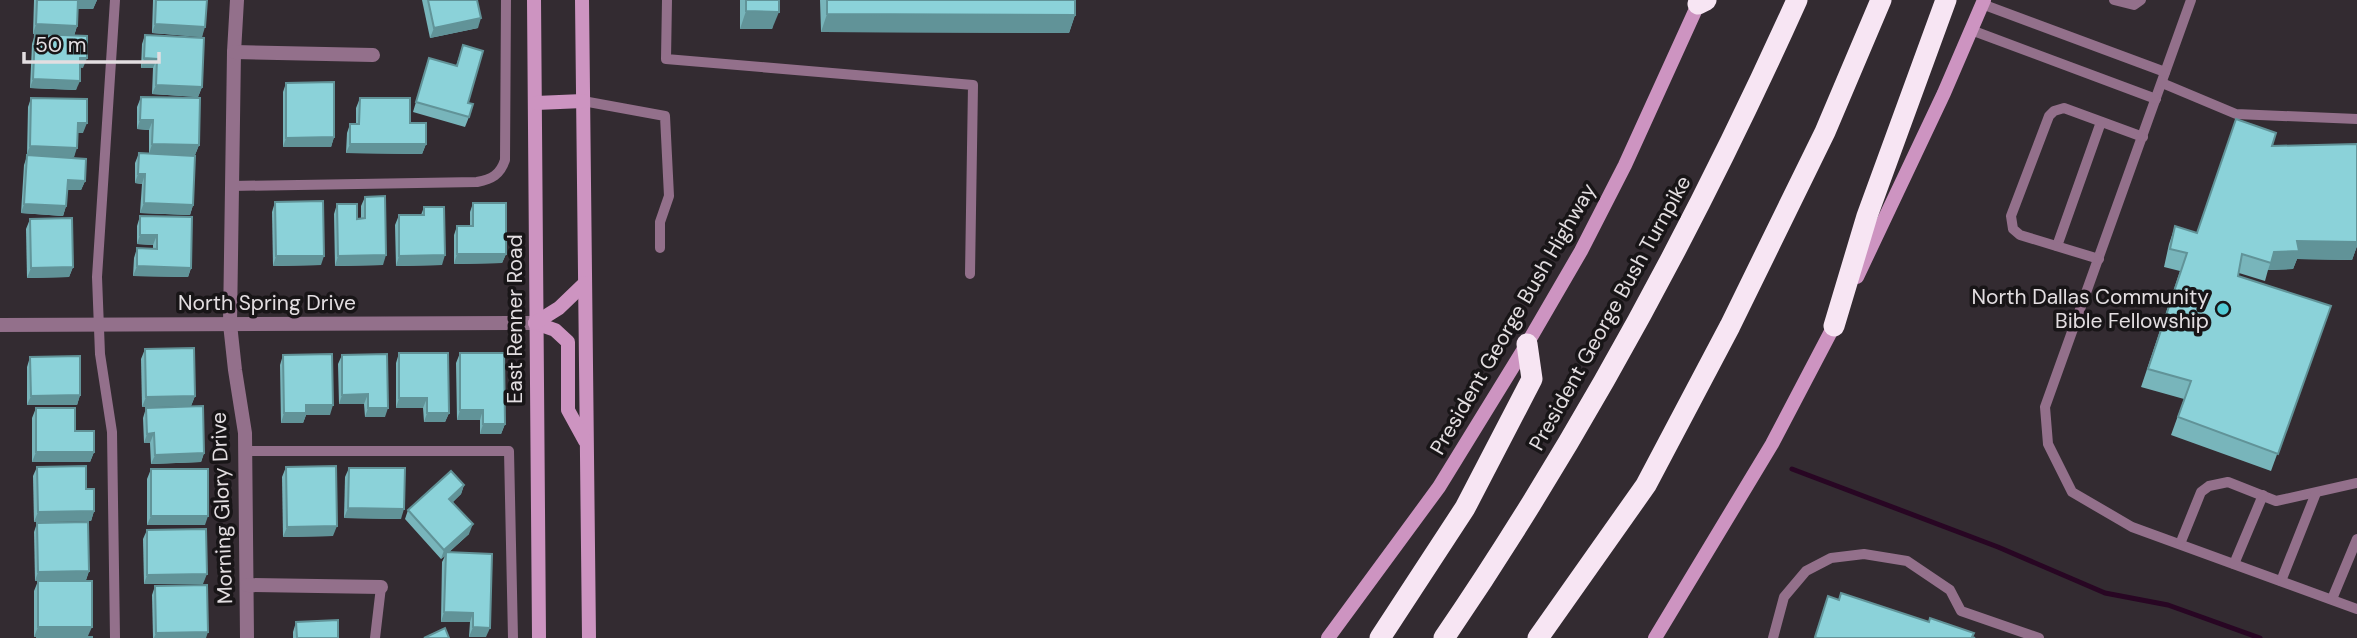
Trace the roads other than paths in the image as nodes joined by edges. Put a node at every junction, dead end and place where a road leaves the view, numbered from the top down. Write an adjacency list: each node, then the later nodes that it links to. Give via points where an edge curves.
1 (115, 0): 32 (lane)
2 (237, 0): 16 (street, Morning Glory Drive)
3 (506, 0): 25 (lane, via 505,160 493,179)
4 (534, 0): 21 (main road, East Renner Road)
5 (582, 0): 20 (main road)
6 (667, 0): 29 (lane, via 666,59 973,85)
7 (1797, 0): 58 (highway, President George Bush Turnpike, via 1713,178 1626,341 1534,498)
8 (1881, 0): 59 (highway, via 1813,156 1646,485)
9 (1946, 0): 35 (highway, via 1867,216)
10 (2114, 0): 11 (lane, via 2134,5)
11 (2141, 0)
12 (2191, 0): 18 (lane)
13 (1701, 1): 36 (main road, President George Bush Highway, via 1611,194)
14 (1983, 2): 15 (main road); 18 (lane)
15 (1971, 30): 19 (lane); 35 (main road)
16 (234, 52): 17 (street); 25 (street, Morning Glory Drive)
17 (373, 55)
18 (2164, 78): 19 (lane); 22 (lane, via 2236,114)
19 (2156, 99): 24 (lane)
20 (583, 101): 21 (main road); 27 (lane, via 665,116 669,196 660,222); 30 (main road)
21 (536, 103): 31 (main road, East Renner Road)
22 (2357, 119)
23 (2101, 122): 24 (lane); 26 (lane); 26 (lane, via 2064,108 2049,116 2011,216 2020,235)
24 (2143, 136): 28 (lane)
25 (232, 186): 33 (street, Morning Glory Drive)
26 (2057, 246): 28 (lane)
27 (660, 248)
28 (2099, 259): 43 (lane, via 2045,407 2048,444 2072,492 2132,527)
29 (970, 274)
30 (585, 283): 31 (main road); 37 (main road)
31 (535, 323): 33 (street, North Spring Drive); 37 (main road, via 555,330 568,342 568,410); 54 (main road, East Renner Road)
32 (97, 324): 33 (street, North Spring Drive); 34 (street, North Spring Drive); 50 (lane, via 112,432)
33 (230, 324): 38 (street, Morning Glory Drive)
34 (0, 325)
35 (1834, 326): 60 (main road, via 1772,444)
36 (1527, 344): 56 (main road, President George Bush Highway, via 1439,487); 57 (highway, via 1532,379 1520,404 1465,508)
37 (587, 443): 55 (main road)
38 (245, 451): 46 (street, Morning Glory Drive); 53 (lane, via 509,451)
39 (2357, 483): 40 (lane)
40 (2316, 493): 41 (lane, via 2276,501); 45 (lane)
41 (2263, 495): 43 (lane, via 2228,482 2209,486 2201,492); 44 (lane)
42 (2357, 539): 48 (lane)
43 (2180, 544): 44 (lane)
44 (2234, 564): 45 (lane)
45 (2281, 581): 48 (lane)
46 (247, 585): 47 (street); 51 (street, Morning Glory Drive)
47 (381, 587): 52 (lane)
48 (2332, 600): 49 (lane)
49 (2357, 609)
50 (115, 638)
51 (247, 638)
52 (375, 638)
53 (513, 638)
54 (538, 638)
55 (589, 638)
56 (1328, 638)
57 (1380, 638)
58 (1444, 638)
59 (1538, 638)
60 (1655, 638)
61 (1773, 638): 62 (lane, via 1784,597 1805,571 1831,558 1864,554 1907,562 1950,590 1961,611)
62 (2039, 638)

